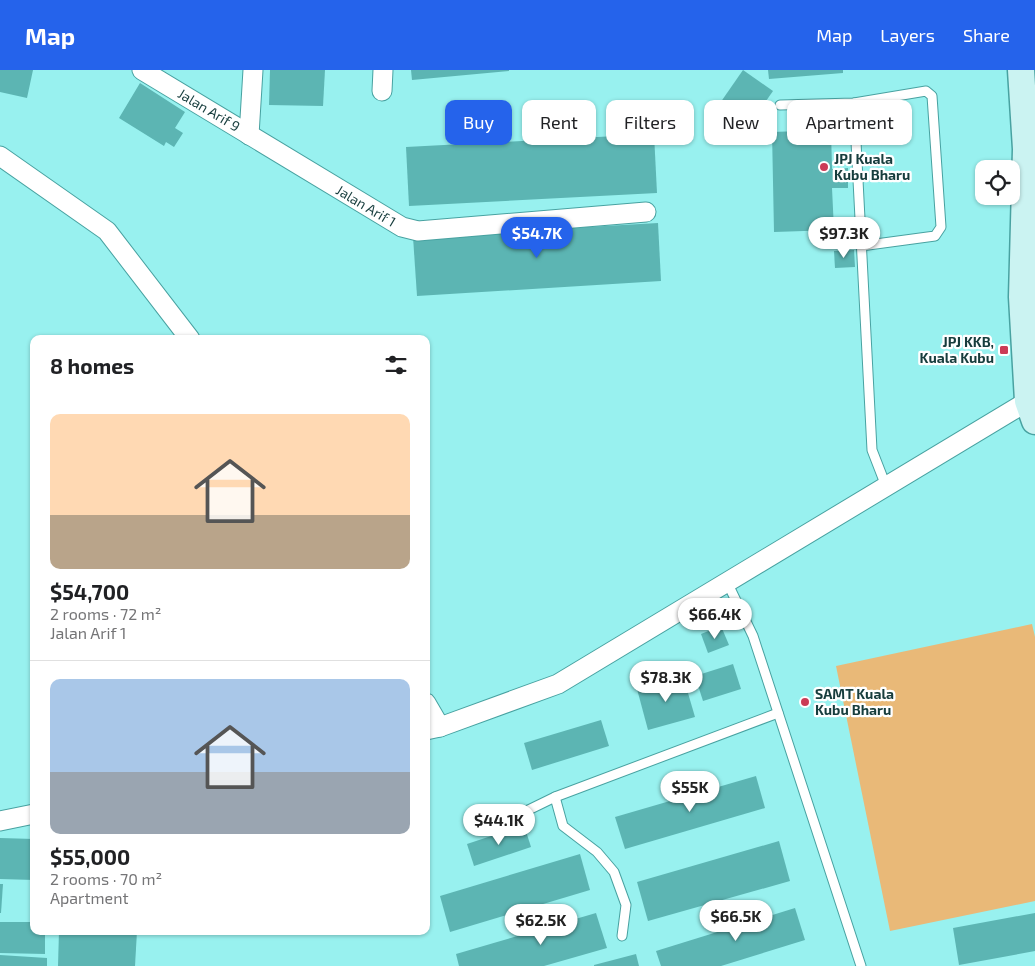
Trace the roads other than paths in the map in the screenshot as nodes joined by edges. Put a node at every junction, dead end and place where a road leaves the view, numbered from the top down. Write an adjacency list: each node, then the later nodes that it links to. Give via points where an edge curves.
1 (142, 70): 9 (street, Jalan Arif 9)
2 (253, 70): 9 (street)
3 (383, 70): 5 (street)
4 (1021, 70): 15 (main road, via 1026,149 1022,297)
5 (382, 91)
6 (872, 100): 13 (lane, via 926,91 932,96 941,226 935,236)
7 (780, 105): 8 (lane)
8 (787, 105)
9 (249, 134): 12 (street, Jalan Arif 1, via 402,227 418,231)
10 (856, 145): 13 (lane)
11 (0, 156): 14 (street, via 107,231)
12 (646, 212)
13 (861, 246): 16 (lane, via 872,450)
14 (187, 335)
15 (1031, 411): 16 (street)
16 (886, 486): 17 (street)
17 (727, 582): 18 (lane, via 753,636); 19 (street, via 558,684)
18 (778, 713): 20 (lane); 25 (lane)
19 (433, 728)
20 (555, 797): 22 (lane); 24 (lane, via 564,826 598,852 614,872 626,905)
21 (30, 815): 23 (street)
22 (512, 818)
23 (0, 821)
24 (622, 936)
25 (862, 966)

